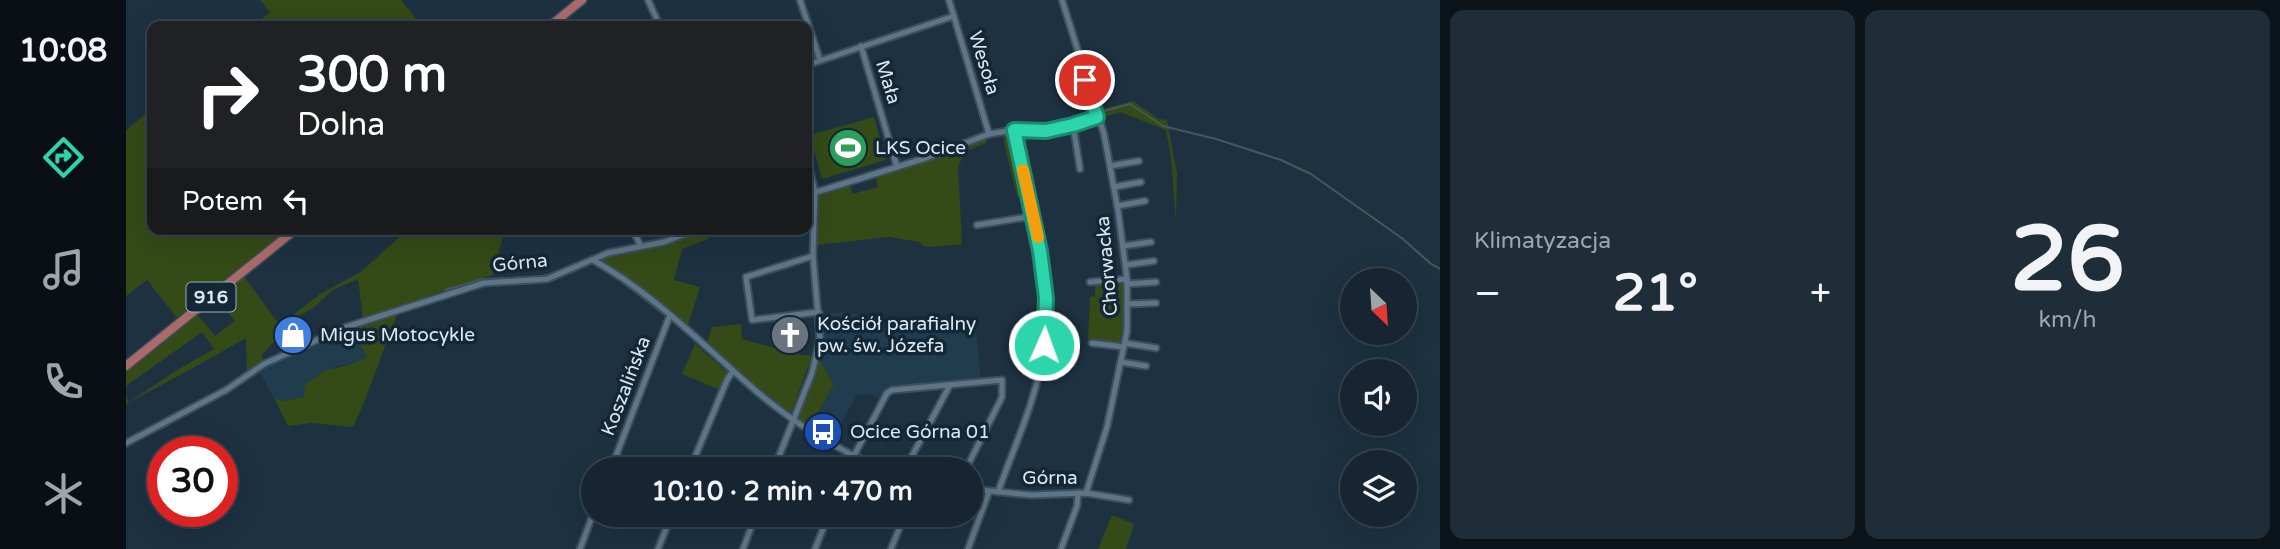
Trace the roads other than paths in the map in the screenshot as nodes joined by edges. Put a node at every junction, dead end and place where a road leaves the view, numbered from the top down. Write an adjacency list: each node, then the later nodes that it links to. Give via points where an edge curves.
1 (582, 0): 7 (main road)
2 (648, 0): 8 (street)
3 (800, 0): 9 (street)
4 (949, 0): 6 (street, Wesoła)
5 (1062, 0): 14 (street, Chorwacka)
6 (954, 16): 11 (street); 17 (street, Wesoła)
7 (559, 21)
8 (658, 21)
9 (807, 21)
10 (812, 36): 12 (street)
11 (860, 47): 12 (street); 20 (street, Mała)
12 (820, 60): 13 (street)
13 (812, 63)
14 (1097, 117): 15 (street); 19 (street, Chorwacka)
15 (1073, 125): 16 (street, via 1046,131); 21 (street)
16 (1014, 130): 17 (street); 29 (street)
17 (989, 135): 20 (street)
18 (1139, 161): 19 (street)
19 (1110, 166): 24 (street, Chorwacka)
20 (897, 167): 25 (street)
21 (1080, 169)
22 (812, 180): 25 (street)
23 (1141, 182): 24 (street)
24 (1114, 187): 28 (street, Chorwacka)
25 (815, 192): 26 (street); 37 (street)
26 (812, 193)
27 (1145, 201): 28 (street)
28 (1117, 206): 36 (street, Chorwacka)
29 (1034, 216): 30 (street); 67 (street, via 1046,298 1044,345 1034,395)
30 (977, 225)
31 (289, 235): 52 (main road, 916)
32 (635, 235): 35 (street)
33 (683, 235): 35 (street, Górna)
34 (1152, 242): 36 (street)
35 (640, 243): 38 (street, Górna)
36 (1123, 246): 40 (street, Chorwacka)
37 (813, 256): 46 (street); 46 (street, via 746,277 752,320)
38 (593, 260): 47 (street); 57 (street, Górna, via 547,279 470,287 346,327 264,364)
39 (1154, 261): 40 (street)
40 (1126, 265): 41 (street, Chorwacka)
41 (1127, 281): 42 (street); 43 (street); 45 (street, Chorwacka)
42 (1090, 282)
43 (1156, 282)
44 (1156, 303): 45 (street)
45 (1128, 304): 49 (street, Chorwacka)
46 (819, 312): 56 (street, via 819,349)
47 (670, 315): 54 (street); 59 (street, Koszalińska)
48 (1092, 343): 49 (street)
49 (1125, 345): 50 (street); 51 (street, Chorwacka)
50 (1156, 348)
51 (1121, 362): 53 (street); 69 (street, Chorwacka)
52 (126, 366)
53 (1146, 366)
54 (733, 371): 56 (street); 60 (street)
55 (950, 384): 58 (street, via 887,393); 63 (street); 64 (street, via 1002,380 1002,397)
56 (794, 420): 58 (street); 61 (street)
57 (126, 443)
58 (853, 455): 62 (street)
59 (616, 457)
60 (695, 457)
61 (779, 457)
62 (857, 457)
63 (911, 457)
64 (972, 457)
65 (983, 491): 66 (street, Górna)
66 (989, 492): 67 (street, Górna); 81 (street)
67 (998, 492): 68 (street, Górna)
68 (1078, 493): 69 (street, Górna); 82 (street)
69 (1086, 493): 70 (street, Górna)
70 (1129, 500)
71 (588, 527): 76 (street)
72 (667, 527): 77 (street)
73 (751, 527): 78 (street)
74 (824, 527): 79 (street)
75 (900, 527): 80 (street)
76 (580, 549)
77 (658, 549)
78 (743, 549)
79 (815, 549)
80 (891, 549)
81 (968, 549)
82 (1061, 549)

